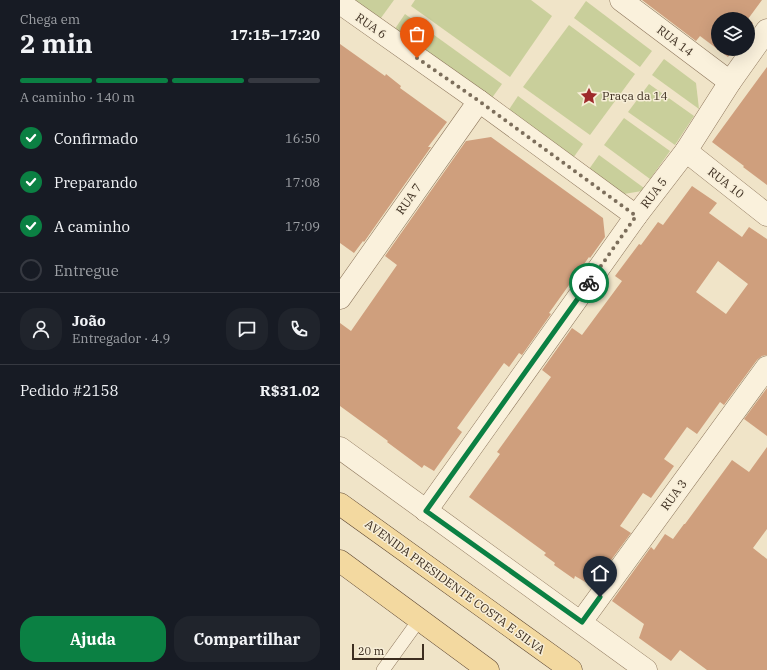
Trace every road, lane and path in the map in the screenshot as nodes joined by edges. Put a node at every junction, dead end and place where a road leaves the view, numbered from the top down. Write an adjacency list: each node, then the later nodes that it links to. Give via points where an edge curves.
1 (620, 0): 4 (street, RUA 14)
2 (340, 3): 5 (street, RUA 6)
3 (767, 30): 4 (street, RUA 5)
4 (730, 82): 6 (street, RUA 5)
5 (479, 101): 8 (street, RUA 6); 9 (street, RUA 7)
6 (686, 151): 7 (street, RUA 10); 8 (street, RUA 5)
7 (767, 215)
8 (636, 216): 13 (street, RUA 5)
9 (340, 298)
10 (767, 367): 16 (street, RUA 3)
11 (340, 448): 13 (street)
12 (340, 504): 19 (main road, AVENIDA PRESIDENTE COSTA E SILVA)
13 (426, 511): 16 (street)
14 (340, 561): 15 (main road)
15 (419, 620): 17 (lane); 18 (main road)
16 (582, 622): 20 (street)
17 (383, 670)
18 (488, 670)
19 (571, 670)
20 (646, 670)

